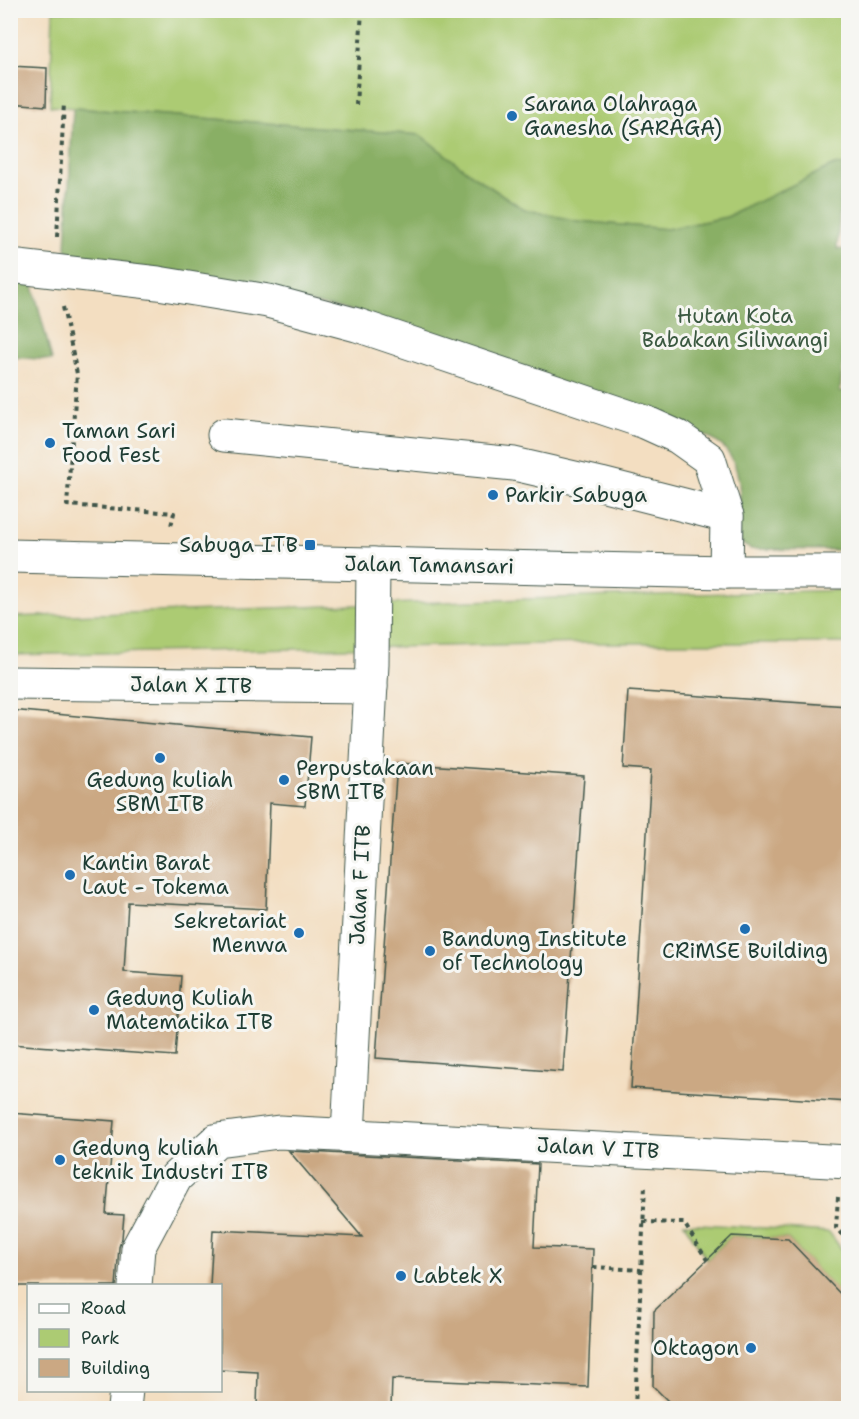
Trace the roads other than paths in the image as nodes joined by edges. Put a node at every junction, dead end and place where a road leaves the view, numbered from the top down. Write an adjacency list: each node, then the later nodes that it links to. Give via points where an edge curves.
1 (10, 266): 3 (main road, via 158,283 268,301 357,325 645,422 678,437 709,459)
2 (224, 435): 3 (main road, via 514,464)
3 (727, 516): 6 (main road)
4 (10, 556): 5 (main road, Jalan Tamansari)
5 (373, 564): 6 (main road, Jalan Tamansari); 9 (main road, Jalan F ITB)
6 (726, 572): 7 (main road, Jalan Tamansari)
7 (849, 572)
8 (10, 683): 9 (main road, Jalan X ITB)
9 (370, 687): 10 (main road, Jalan F ITB)
10 (348, 1135): 11 (main road, Jalan V ITB); 12 (main road, Jalan V ITB, via 279,1132 217,1140 176,1177 138,1248)
11 (849, 1162)
12 (135, 1284)
13 (126, 1392): 14 (main road)
14 (124, 1408)

